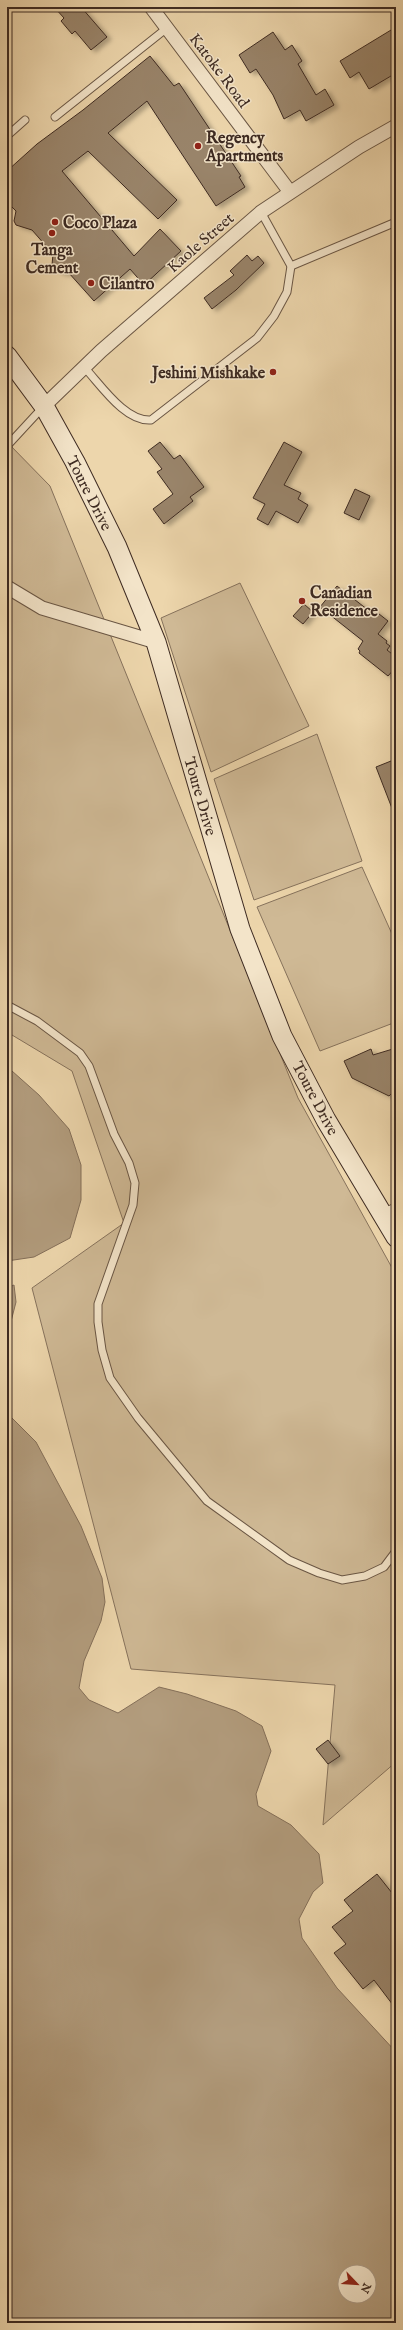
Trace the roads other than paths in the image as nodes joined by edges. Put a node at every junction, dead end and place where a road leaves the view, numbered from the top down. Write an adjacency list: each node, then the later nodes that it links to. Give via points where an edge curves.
1 (151, 7): 2 (street, Katoke Road)
2 (167, 28): 3 (lane); 7 (street, Katoke Road)
3 (55, 117)
4 (25, 120): 6 (lane)
5 (396, 126): 7 (street, Kaole Street)
6 (7, 136)
7 (290, 192): 8 (street, Kaole Street)
8 (261, 212): 10 (lane); 12 (street, Kaole Street)
9 (396, 222): 10 (lane)
10 (291, 266): 12 (lane, via 287,292 274,316 257,338 151,420 142,421 131,416)
11 (7, 356): 13 (street, Toure Drive)
12 (84, 367): 13 (street, Kaole Street)
13 (44, 406): 14 (lane); 16 (street, Toure Drive, via 117,547)
14 (7, 446)
15 (7, 587): 16 (street, via 42,608)
16 (156, 642): 18 (street, Toure Drive, via 242,936 282,1036 326,1120)
17 (7, 1004): 20 (lane, via 37,1021 80,1053 89,1066 114,1134 129,1163 135,1183 133,1205 98,1304 98,1322 110,1378 138,1418 207,1501 289,1560 342,1580 364,1576 384,1567)
18 (390, 1213): 19 (street, Toure Drive)
19 (396, 1237)
20 (396, 1552)

